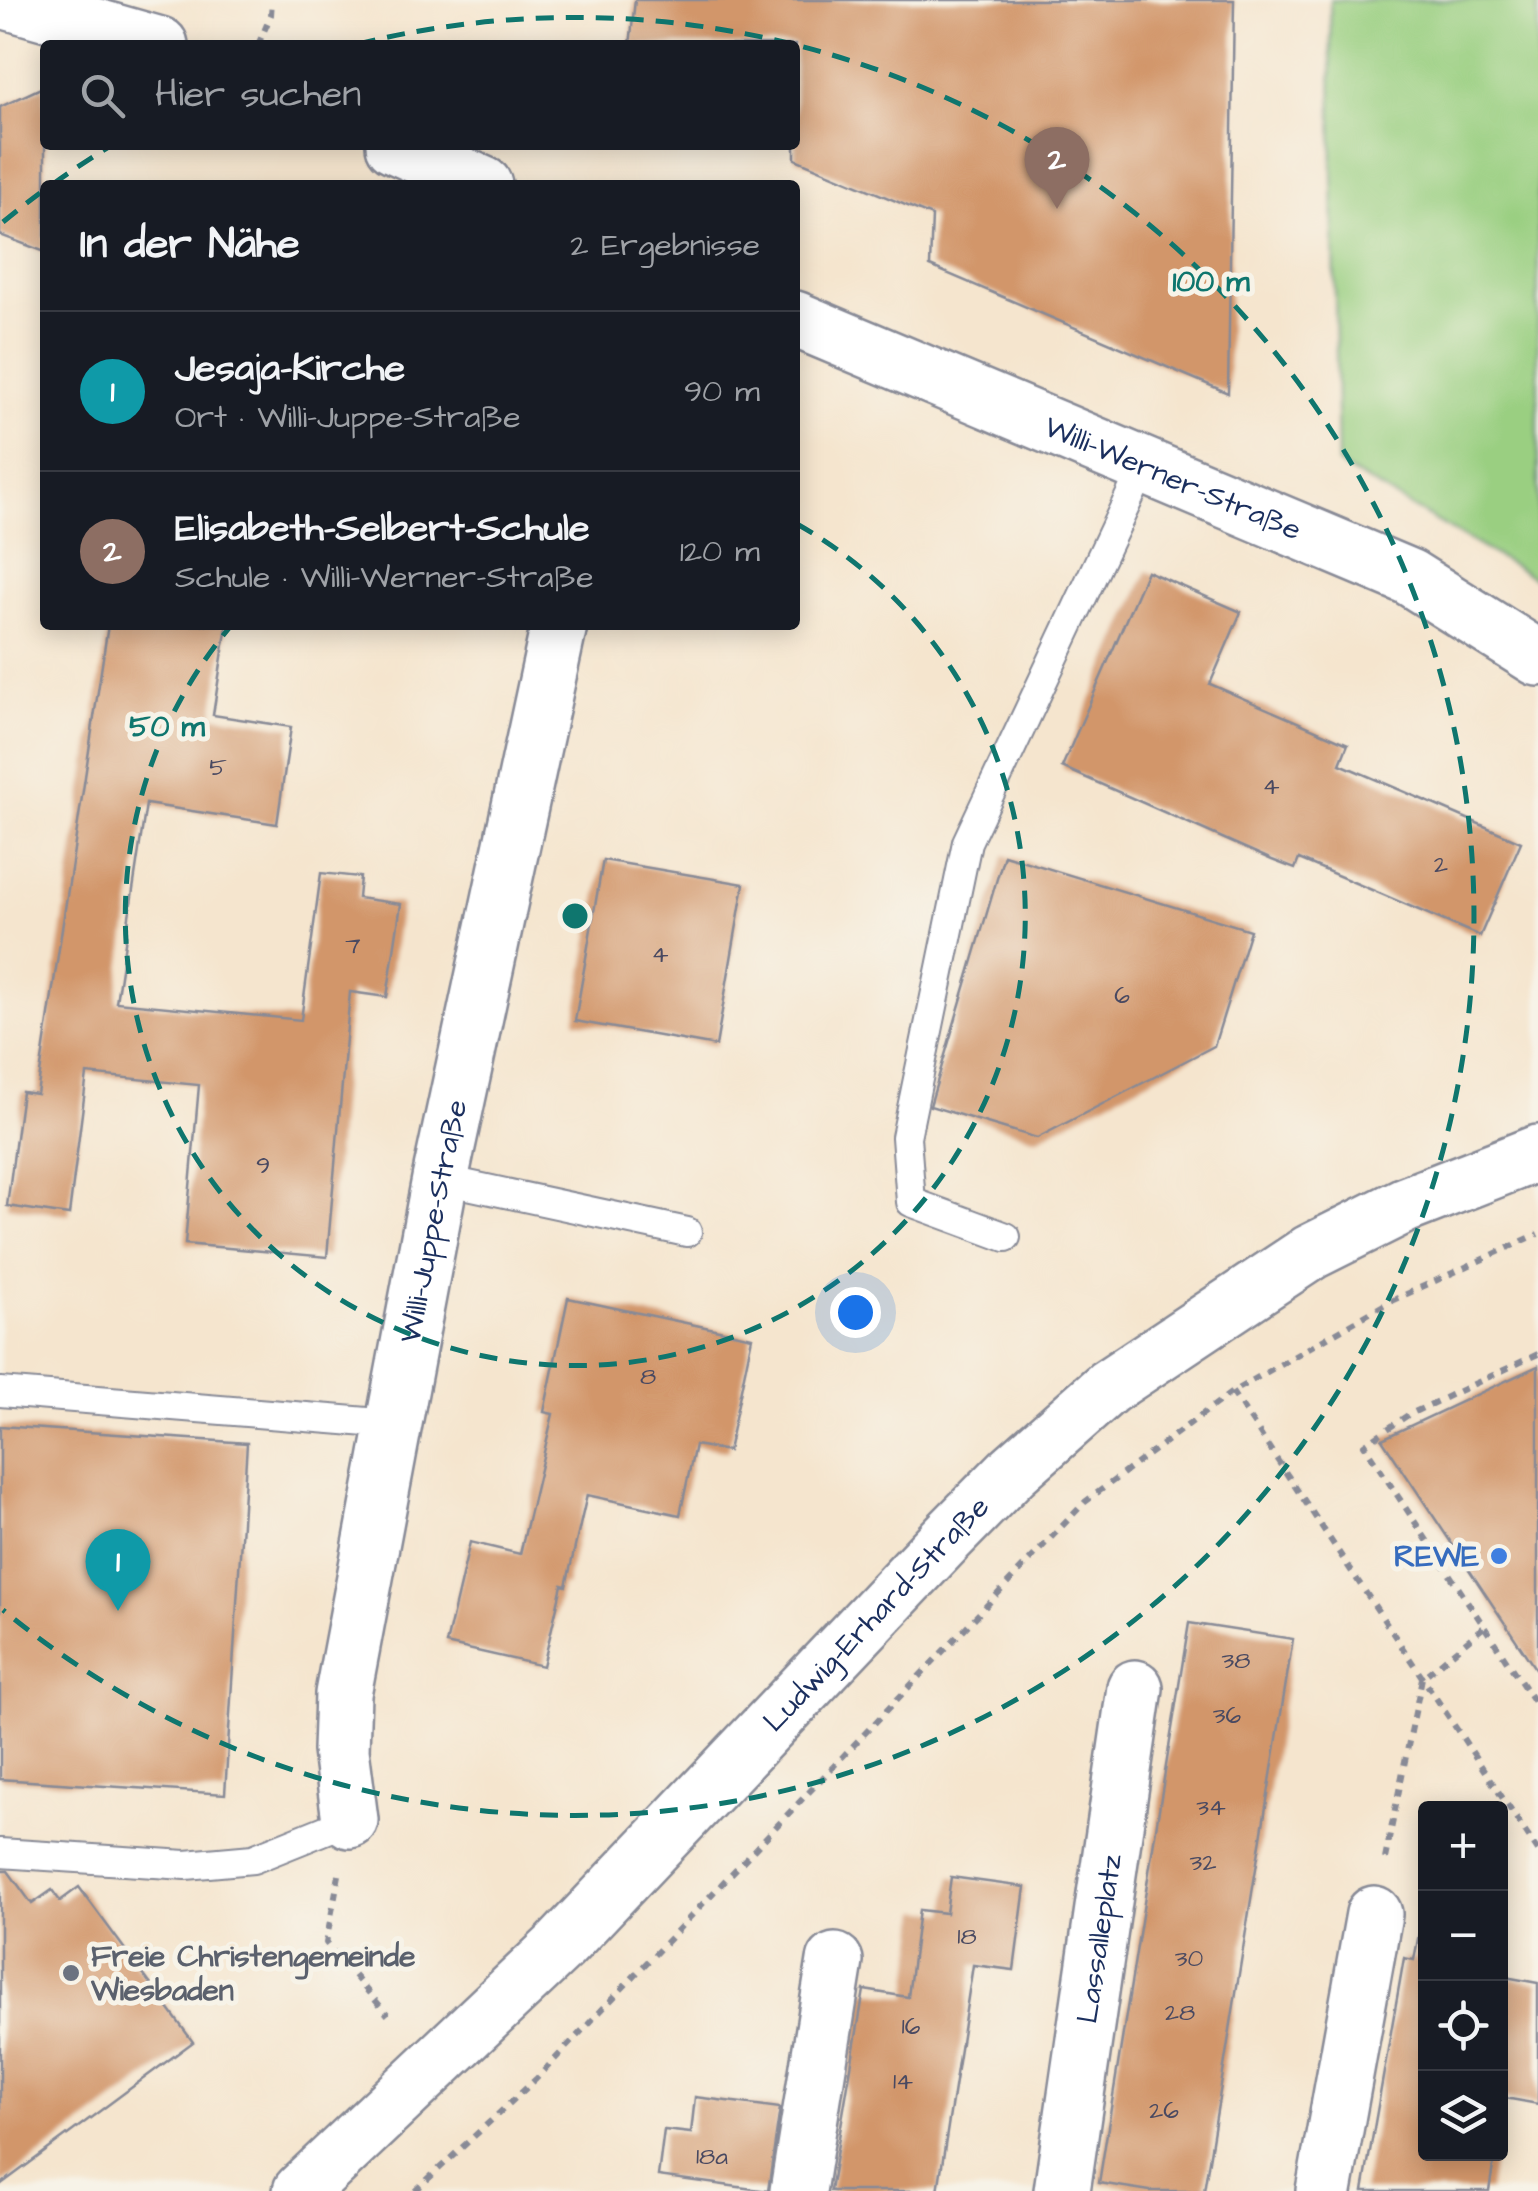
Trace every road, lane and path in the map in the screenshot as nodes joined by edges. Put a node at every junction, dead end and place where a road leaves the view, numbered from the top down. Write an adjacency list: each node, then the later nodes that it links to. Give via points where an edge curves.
1 (2, 0): 4 (street)
2 (110, 0): 5 (street)
3 (272, 0): 6 (path)
4 (142, 40)
5 (166, 40)
6 (260, 40)
7 (405, 150): 8 (street)
8 (473, 180)
9 (800, 321): 10 (street, Willi-Werner-Straße)
10 (1144, 466): 12 (street, Willi-Werner-Straße, via 1409,577); 17 (lane, via 967,842 906,1136 911,1202)
11 (558, 630): 14 (street, Willi-Juppe-Straße)
12 (1538, 658)
13 (1538, 1152): 32 (street, Ludwig-Erhard-Straße, via 1311,1252 1108,1387 948,1537 560,1946)
14 (440, 1178): 15 (lane); 21 (street, Willi-Juppe-Straße)
15 (687, 1232)
16 (1538, 1234): 20 (path, via 1389,1302)
17 (1006, 1237)
18 (1538, 1354): 22 (path, via 1408,1414 1364,1445)
19 (0, 1392): 21 (lane)
20 (1232, 1392): 23 (path); 33 (path, via 1085,1502 536,2079)
21 (392, 1424): 26 (street, Willi-Juppe-Straße, via 343,1694 340,1750)
22 (1484, 1627): 23 (path); 25 (path)
23 (1422, 1678): 27 (path); 29 (path)
24 (1135, 1688): 35 (street, Lassalleplatz)
25 (1538, 1708)
26 (350, 1820): 28 (lane, via 253,1859 186,1865); 31 (path, via 326,1943)
27 (1538, 1851)
28 (0, 1852)
29 (1374, 1914): 36 (street)
30 (835, 1960): 34 (street)
31 (388, 2014)
32 (301, 2191)
33 (416, 2191)
34 (798, 2191)
35 (1062, 2191)
36 (1324, 2191)

